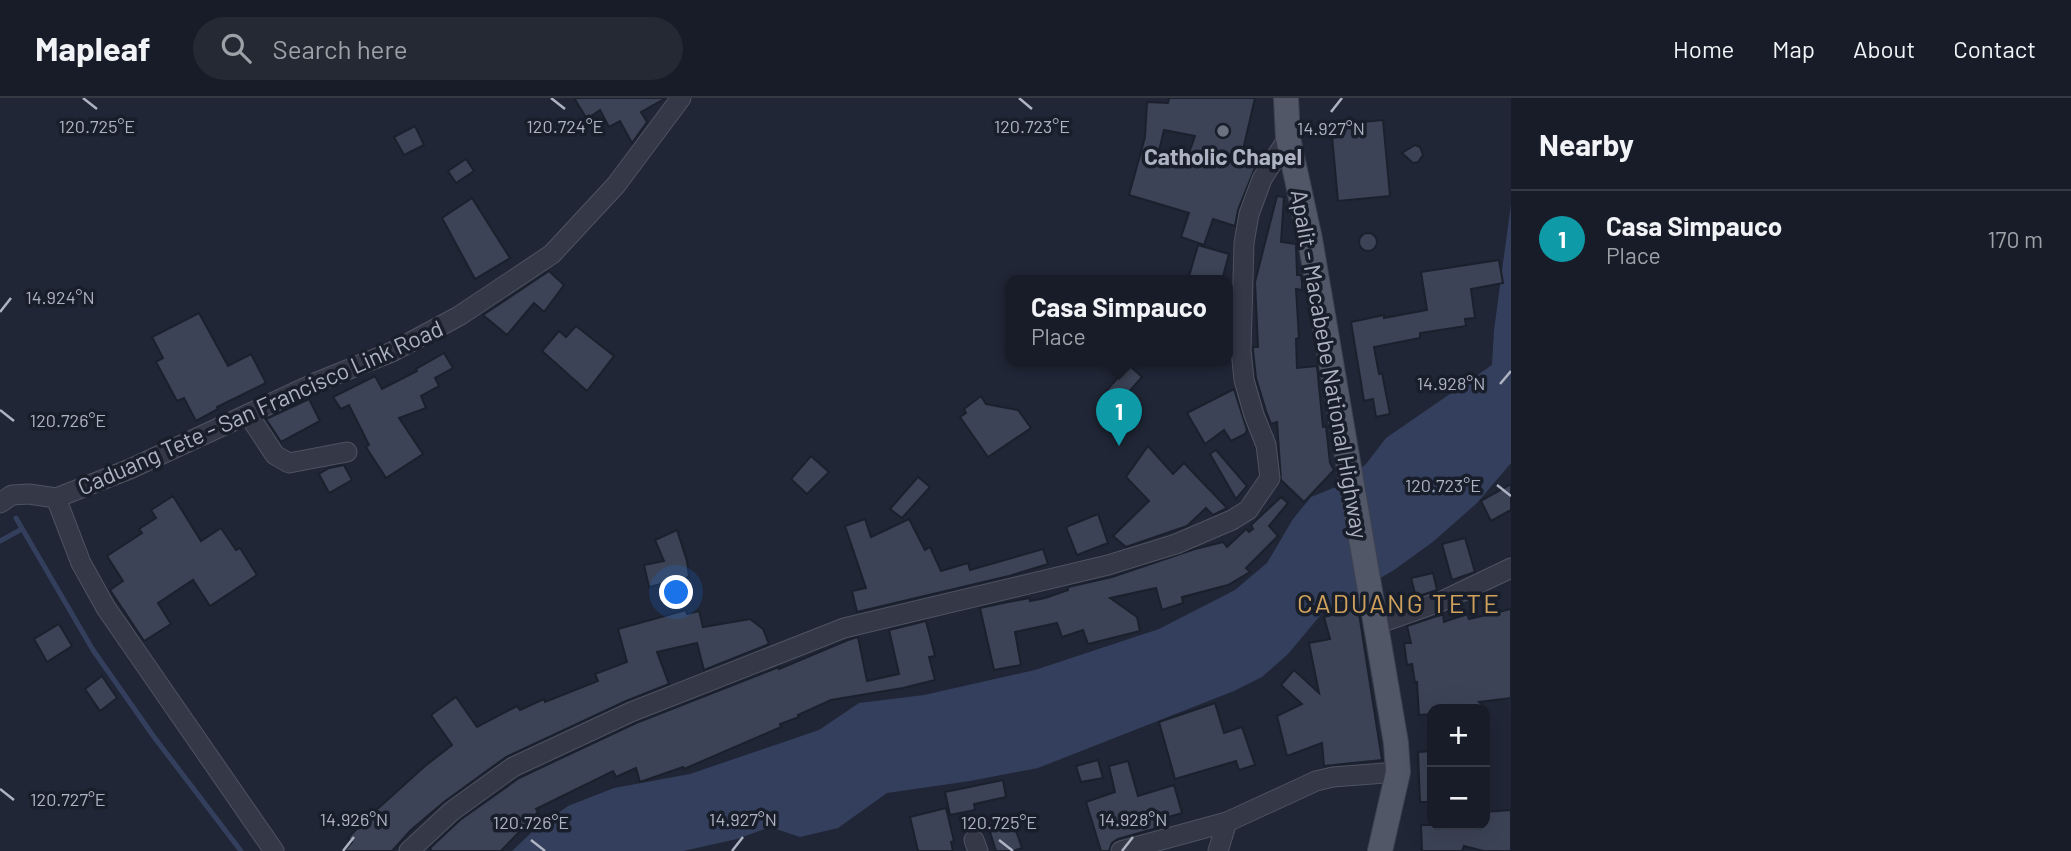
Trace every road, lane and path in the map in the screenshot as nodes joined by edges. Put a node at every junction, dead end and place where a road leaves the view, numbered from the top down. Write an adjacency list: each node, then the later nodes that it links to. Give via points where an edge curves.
1 (681, 98): 4 (street, Caduang Tete - San Francisco Link Road, via 616,185 552,254 459,316 403,346)
2 (1286, 98): 3 (main road, Apalit - Macabebe National Highway)
3 (1288, 138): 9 (main road, Apalit - Macabebe National Highway); 13 (street, via 1262,179 1244,243 1244,380 1266,445 1270,478 1248,510 1176,544 1108,565 844,628 643,707 513,767 452,811)
4 (248, 414): 5 (street, via 275,455 289,463); 6 (street, Caduang Tete - San Francisco Link Road)
5 (346, 452)
6 (56, 498): 7 (street, Caduang Tete - San Francisco Link Road, via 12,495); 12 (street, via 81,564 106,608)
7 (0, 503)
8 (1511, 568): 9 (street, via 1442,601)
9 (1377, 624): 10 (main road, Apalit - Macabebe National Highway)
10 (1398, 772): 11 (street, via 1316,780); 16 (main road, Apalit - Macabebe National Highway)
11 (1227, 822): 14 (street); 15 (street)
12 (274, 851)
13 (409, 851)
14 (1121, 851)
15 (1218, 851)
16 (1380, 851)

